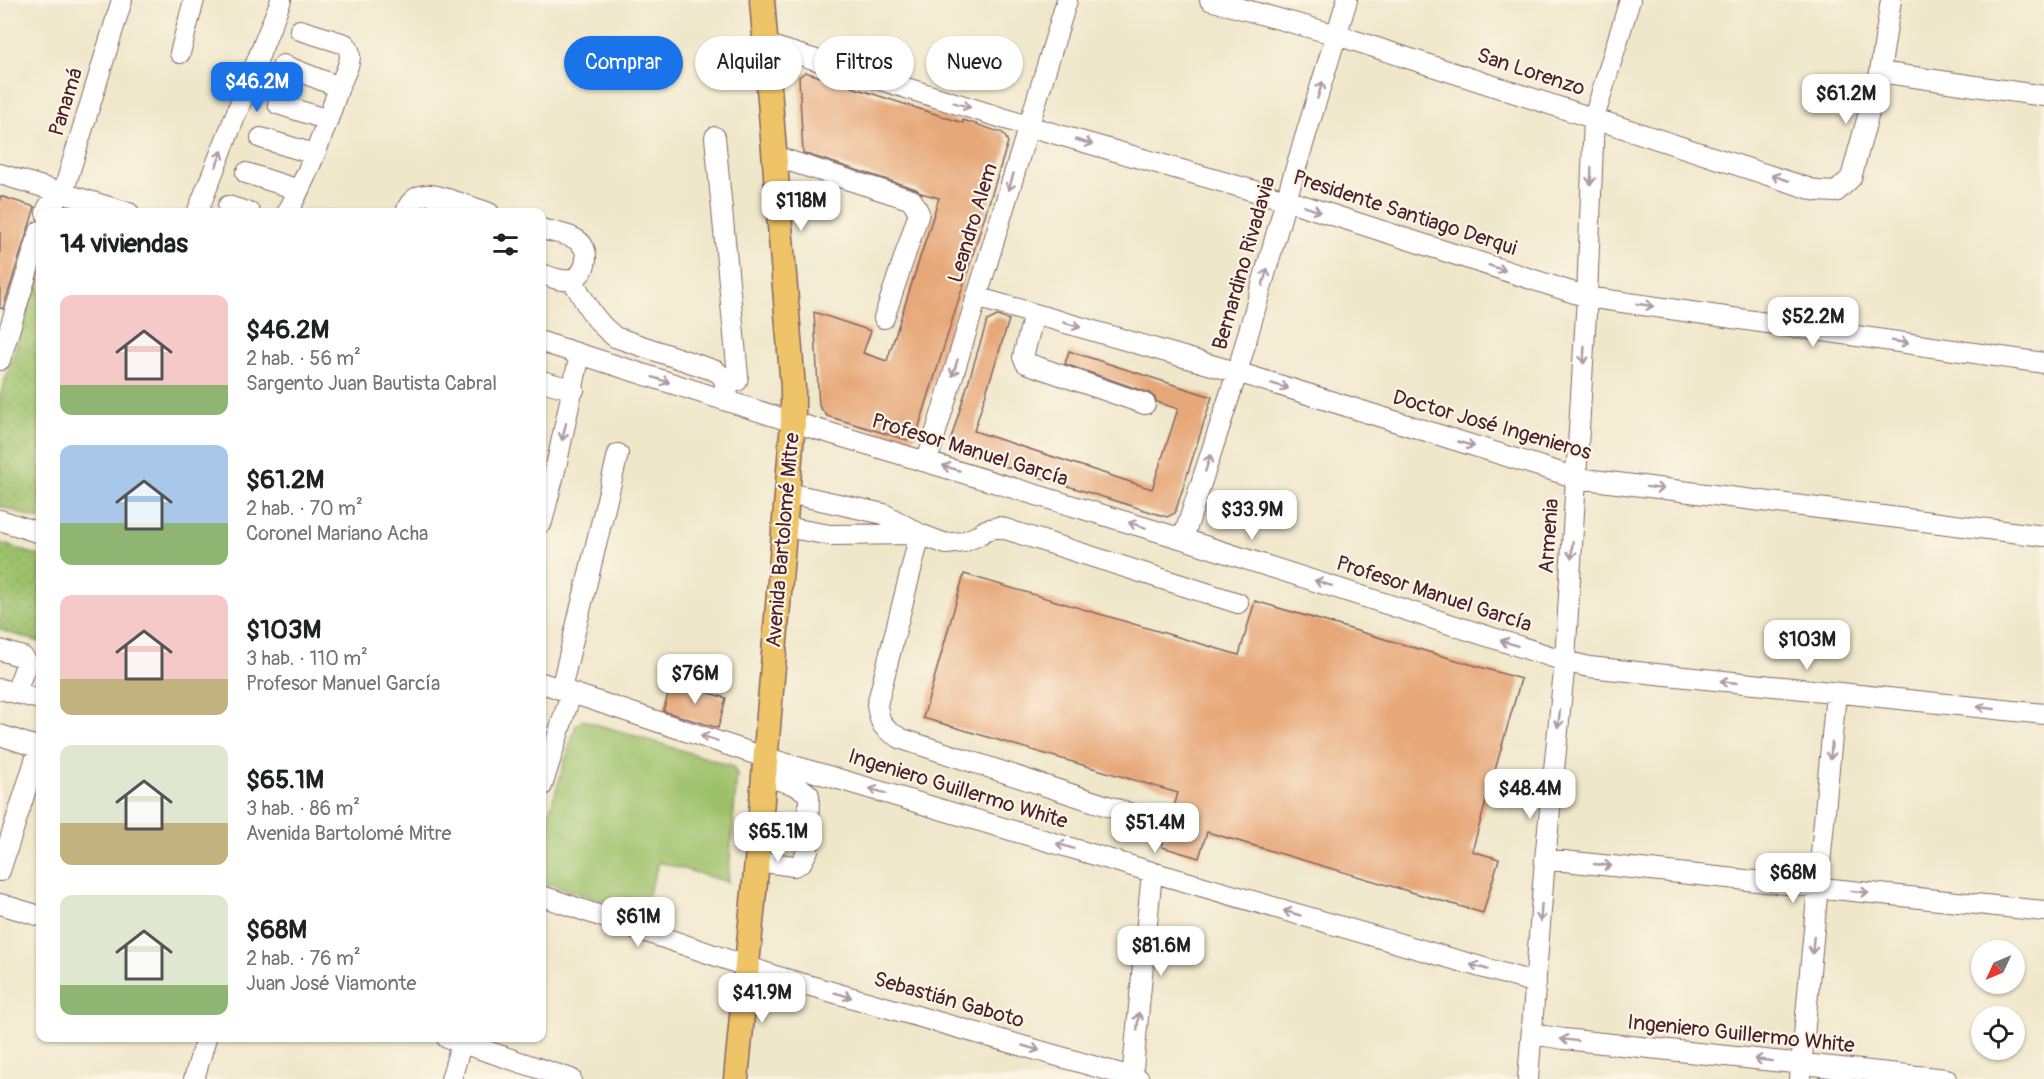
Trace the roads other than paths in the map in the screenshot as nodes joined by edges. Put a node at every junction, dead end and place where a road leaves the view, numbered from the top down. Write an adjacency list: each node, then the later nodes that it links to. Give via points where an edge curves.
1 (122, 0): 31 (street, Panamá)
2 (194, 0): 13 (street)
3 (281, 0): 36 (street, one-way to 3)
4 (762, 0): 12 (main road, Avenida Bartolomé Mitre)
5 (1067, 0): 23 (street, Leandro Alem)
6 (1210, 0): 11 (street, San Lorenzo)
7 (1347, 0): 11 (street, Bernardino Rivadavia)
8 (1630, 0): 21 (street, Armenia)
9 (1891, 0): 16 (street)
10 (300, 30): 17 (street, via 349,48 351,54)
11 (1337, 35): 21 (street, San Lorenzo); 32 (street, Bernardino Rivadavia, one-way to 11)
12 (764, 36)
13 (180, 53)
14 (802, 56): 23 (street, Presidente Santiago Derqui, one-way to 23)
15 (283, 65): 17 (street)
16 (1880, 72): 19 (street); 21 (street, San Lorenzo, one-way to 21, via 1851,178 1836,192 1817,191)
17 (339, 87): 22 (street)
18 (769, 90): 27 (main road, Avenida Bartolomé Mitre)
19 (2044, 96)
20 (278, 104): 22 (street)
21 (1594, 118): 46 (street, Armenia, one-way to 46)
22 (328, 120): 26 (street)
23 (1028, 126): 32 (street, Presidente Santiago Derqui, one-way to 32); 45 (street, Leandro Alem, one-way to 45)
24 (715, 136): 56 (street, via 738,376)
25 (261, 138): 26 (street)
26 (314, 154): 30 (street)
27 (774, 156): 48 (street, via 912,200 919,213); 58 (main road, Avenida Bartolomé Mitre)
28 (246, 173): 30 (street)
29 (0, 174): 31 (street)
30 (299, 190): 38 (street)
31 (63, 193): 34 (street, Panamá); 35 (street)
32 (1286, 200): 46 (street, Presidente Santiago Derqui, one-way to 46); 53 (street, Bernardino Rivadavia, one-way to 32)
33 (228, 206): 37 (street)
34 (48, 208)
35 (112, 208)
36 (199, 208)
37 (234, 208)
38 (290, 208)
39 (407, 208): 40 (street, via 414,198 427,194)
40 (473, 208)
41 (546, 230): 44 (street, via 576,239 583,246 586,263)
42 (36, 244): 51 (street)
43 (546, 275): 44 (street, via 562,281)
44 (572, 279): 56 (street, via 594,317 615,337 716,371)
45 (976, 297): 47 (street, Doctor José Ingenieros); 61 (street, Leandro Alem, one-way to 61)
46 (1587, 297): 52 (street, Presidente Santiago Derqui, one-way to 52); 62 (street, Armenia, one-way to 62)
47 (1034, 314): 53 (street, Doctor José Ingenieros, one-way to 53); 57 (street, via 1023,357 1026,363)
48 (884, 318)
49 (546, 343): 50 (street, Profesor Manuel García)
50 (580, 354): 55 (street); 56 (street, Profesor Manuel García, one-way to 56)
51 (0, 360)
52 (2044, 363)
53 (1237, 373): 62 (street, Doctor José Ingenieros, one-way to 62); 70 (street, Bernardino Rivadavia, one-way to 53)
54 (546, 382): 55 (street)
55 (574, 390): 60 (street, one-way to 60)
56 (727, 393): 58 (street, Profesor Manuel García)
57 (1145, 404)
58 (793, 422): 61 (street, Profesor Manuel García); 64 (main road, Avenida Bartolomé Mitre)
59 (618, 454): 76 (street)
60 (549, 460): 63 (street)
61 (927, 461): 70 (street, Profesor Manuel García, one-way to 61)
62 (1577, 478): 69 (street, Doctor José Ingenieros, one-way to 69); 73 (street, Armenia, one-way to 73)
63 (546, 487)
64 (788, 494): 66 (main road, Avenida Bartolomé Mitre); 68 (street, via 884,514)
65 (0, 520): 67 (street)
66 (785, 527): 68 (street, via 830,535); 83 (main road, Avenida Bartolomé Mitre)
67 (36, 532)
68 (920, 534): 71 (street, via 946,544 963,542 999,526); 85 (street, via 877,705 879,721 886,731)
69 (2044, 536)
70 (1183, 538): 73 (street, Profesor Manuel García, one-way to 70)
71 (1238, 603)
72 (0, 650): 75 (street, via 27,662)
73 (1565, 661): 77 (street, Profesor Manuel García, one-way to 73, via 1589,667); 86 (street, Armenia, one-way to 86)
74 (546, 684): 76 (street, Ingeniero Guillermo White)
75 (8, 691): 78 (street)
76 (566, 691): 83 (street, Ingeniero Guillermo White, one-way to 76); 84 (street)
77 (1836, 693): 79 (street, Profesor Manuel García, one-way to 77); 90 (street, one-way to 90)
78 (36, 698)
79 (2044, 714)
80 (0, 735): 81 (street)
81 (36, 746)
82 (36, 759): 88 (street)
83 (764, 766): 87 (main road, Avenida Bartolomé Mitre); 87 (street, via 809,795 808,850 801,863 794,866); 89 (street, Ingeniero Guillermo White, one-way to 83)
84 (546, 770)
85 (1135, 815)
86 (1545, 859): 90 (street, one-way to 90); 96 (street, Armenia, one-way to 96)
87 (757, 861): 95 (main road, Avenida Bartolomé Mitre)
88 (0, 871)
89 (1152, 872): 96 (street, Ingeniero Guillermo White, one-way to 89); 102 (street, one-way to 89)
90 (1818, 887): 93 (street, one-way to 93); 101 (street, one-way to 101)
91 (546, 897): 95 (street, Sebastián Gaboto)
92 (0, 904): 94 (street)
93 (2044, 912)
94 (36, 915)
95 (747, 966): 102 (street, Sebastián Gaboto, one-way to 102); 106 (main road, Avenida Bartolomé Mitre)
96 (1536, 983): 97 (street, Armenia)
97 (1532, 1034): 101 (street, Ingeniero Guillermo White, one-way to 97); 107 (street, Armenia)
98 (205, 1042): 103 (street)
99 (457, 1042): 104 (street)
100 (463, 1042): 105 (street)
101 (1801, 1071): 108 (street, Ingeniero Guillermo White)
102 (1134, 1078)
103 (194, 1079)
104 (451, 1079)
105 (571, 1079)
106 (736, 1079)
107 (1528, 1079)
108 (1946, 1079)

